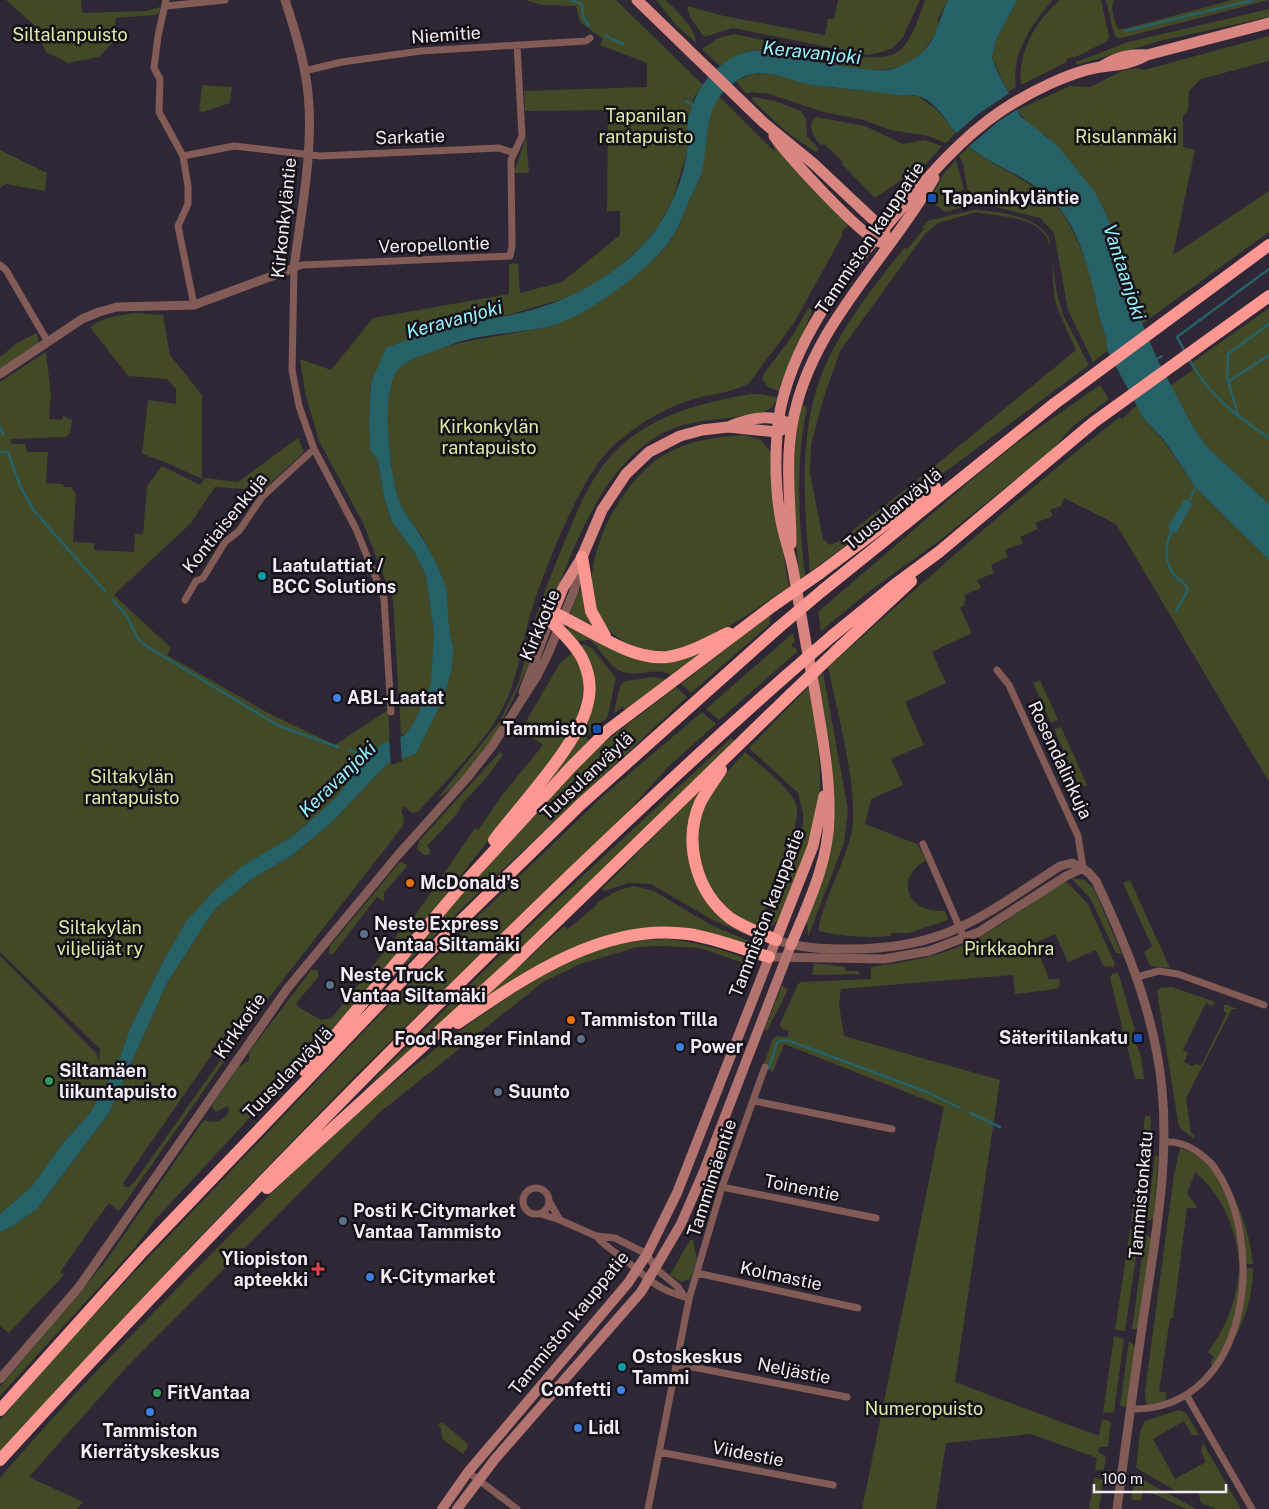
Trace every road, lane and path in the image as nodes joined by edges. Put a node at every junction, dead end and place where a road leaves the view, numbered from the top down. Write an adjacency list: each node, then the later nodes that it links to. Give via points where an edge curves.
1 (225, 0): 4 (street)
2 (285, 0): 8 (street, Kirkonkyläntie)
3 (637, 0): 9 (main road)
4 (166, 3): 12 (street, via 154,68 160,79 159,112)
5 (1269, 23): 13 (main road, via 1147,55 1113,68 1101,67 1041,89 988,120)
6 (590, 38): 7 (street, Niemitie, via 586,41)
7 (517, 45): 8 (street, Niemitie, via 403,54); 10 (street, Veropellontie, via 522,136)
8 (304, 70): 11 (street, Kirkonkyläntie, via 309,112)
9 (764, 123): 14 (main road, via 814,164); 15 (main road, via 788,155)
10 (514, 153): 11 (street, Sarkatie, via 499,148); 19 (street, Veropellontie, via 510,172 510,256 302,265)
11 (307, 155): 12 (street, Sarkatie, via 234,146); 19 (street, Kirkonkyläntie)
12 (183, 156): 21 (street, via 189,196 178,226)
13 (941, 166): 14 (main road, Tammiston kauppatie); 16 (main road, Tammiston kauppatie)
14 (883, 229): 15 (main road, Tammiston kauppatie); 16 (main road)
15 (874, 240): 16 (main road); 24 (main road, Tammiston kauppatie, via 816,321 795,366)
16 (889, 245): 25 (main road, Tammiston kauppatie, via 839,312 823,340 808,372)
17 (1269, 245): 29 (highway, Tuusulanväylä)
18 (0, 264): 22 (street)
19 (294, 268): 21 (street); 28 (street, Kirkonkyläntie, via 292,370 301,413)
20 (1269, 296): 30 (highway, via 1094,422)
21 (194, 305): 22 (street, via 117,307 82,319)
22 (48, 342): 23 (street)
23 (0, 374)
24 (780, 419): 25 (main road, Kirkkotie); 26 (main road, Kirkkotie, via 744,420); 27 (main road, Tammiston kauppatie)
25 (792, 425): 27 (main road); 32 (main road, Tammiston kauppatie, via 788,483)
26 (728, 427): 27 (main road, Kirkkotie); 31 (main road, Kirkkotie, via 680,436 635,464 602,510)
27 (777, 432): 32 (main road, Tammiston kauppatie, via 780,519)
28 (314, 449): 33 (street, Kontiaisenkuja, via 262,497 239,531 225,542); 40 (street, Kirkonkyläntie, via 356,529 384,598)
29 (976, 464): 35 (highway, bridge, via 942,482); 57 (highway, Tuusulanväylä, bridge, via 778,628 581,804 424,957)
30 (939, 552): 41 (highway, bridge); 63 (highway, bridge, via 787,675 528,914)
31 (582, 557): 34 (main road, Kirkkotie, via 563,588); 37 (highway, via 591,611)
32 (792, 565): 42 (main road, Tammiston kauppatie, via 823,736)
33 (185, 600)
34 (556, 617): 36 (highway); 37 (highway); 39 (street, Kirkkotie)
35 (752, 620): 37 (highway, via 692,650 666,657 641,654); 45 (highway, via 607,731)
36 (560, 630): 39 (street, Kirkkotie); 45 (highway, via 585,665 590,691 587,707 571,740)
37 (606, 638)
38 (996, 670): 44 (street, Rosendalinkuja, via 1008,685 1078,836)
39 (519, 703): 77 (street, Kirkkotie, via 484,758 402,850 287,990 79,1287)
40 (392, 712)
41 (737, 748): 47 (highway, via 700,804 693,832 694,858 704,888 720,909 742,925); 54 (highway, via 588,893)
42 (827, 777): 47 (main road, Tammiston kauppatie, via 813,846); 49 (main road, Tammiston kauppatie, via 829,817 826,847 820,874)
43 (923, 844): 46 (street)
44 (1083, 868): 46 (street, via 1072,863 1060,866); 48 (street); 52 (street, Tammistonkatu, via 1096,881)
45 (458, 890): 57 (highway, via 309,1064)
46 (961, 929): 48 (street); 49 (street, via 912,944 882,948 835,949)
47 (776, 940): 49 (street); 50 (main road, Tammiston kauppatie)
48 (965, 940): 51 (street, via 913,955 884,959)
49 (791, 945): 51 (main road, Tammiston kauppatie)
50 (769, 957): 51 (street); 54 (highway, via 689,934 666,932 620,937 551,965 500,995); 68 (main road, Tammiston kauppatie, via 677,1193)
51 (786, 959): 69 (main road, Tammiston kauppatie, via 693,1199)
52 (1137, 977): 53 (street, via 1159,971 1178,974); 59 (street, Tammistonkatu, via 1162,1086)
53 (1264, 1005)
54 (417, 1052): 63 (highway, via 272,1184)
55 (765, 1067): 56 (street, Tammimäentie)
56 (754, 1101): 58 (street); 60 (street, Tammimäentie)
57 (281, 1106): 81 (highway, Tuusulanväylä, via 142,1252)
58 (892, 1129)
59 (1165, 1142): 61 (street, via 1180,1142 1204,1156 1224,1175); 80 (street, Tammistonkatu, via 1161,1194)
60 (722, 1187): 65 (street, Toinentie); 71 (street, Tammimäentie)
61 (1239, 1198)
62 (549, 1201): 64 (street); 64 (street, via 540,1189 532,1189 525,1194 522,1201 525,1209 532,1214); 66 (street)
63 (232, 1213): 83 (highway)
64 (541, 1214): 66 (street)
65 (876, 1218)
66 (560, 1220): 67 (street)
67 (596, 1236): 68 (street, via 615,1238); 70 (street, via 607,1249)
68 (647, 1254): 69 (street); 70 (main road, Tammiston kauppatie)
69 (655, 1268): 72 (main road, Tammiston kauppatie); 73 (street)
70 (637, 1271): 72 (street); 84 (main road, Tammiston kauppatie)
71 (697, 1273): 73 (street, Tammimäentie); 74 (street, Kolmastie)
72 (648, 1281): 73 (street, via 672,1294); 85 (main road, Tammiston kauppatie)
73 (686, 1297): 76 (street, Tammimäentie)
74 (858, 1308)
75 (1237, 1345): 78 (street, via 1220,1368)
76 (677, 1364): 79 (street, Neljästie); 82 (street, Tammimäentie)
77 (0, 1379)
78 (1187, 1396): 80 (street, via 1160,1406); 92 (street)
79 (847, 1397)
80 (1130, 1409): 91 (street, Tammistonkatu)
81 (0, 1410)
82 (658, 1452): 86 (street, Viidestie); 90 (street, Tammimäentie)
83 (0, 1460)
84 (468, 1472): 85 (street); 87 (main road, Tammiston kauppatie)
85 (478, 1480): 88 (main road, Tammiston kauppatie); 89 (street)
86 (833, 1485)
87 (442, 1509)
88 (457, 1509)
89 (518, 1509)
90 (648, 1509)
91 (1116, 1509)
92 (1252, 1509)

